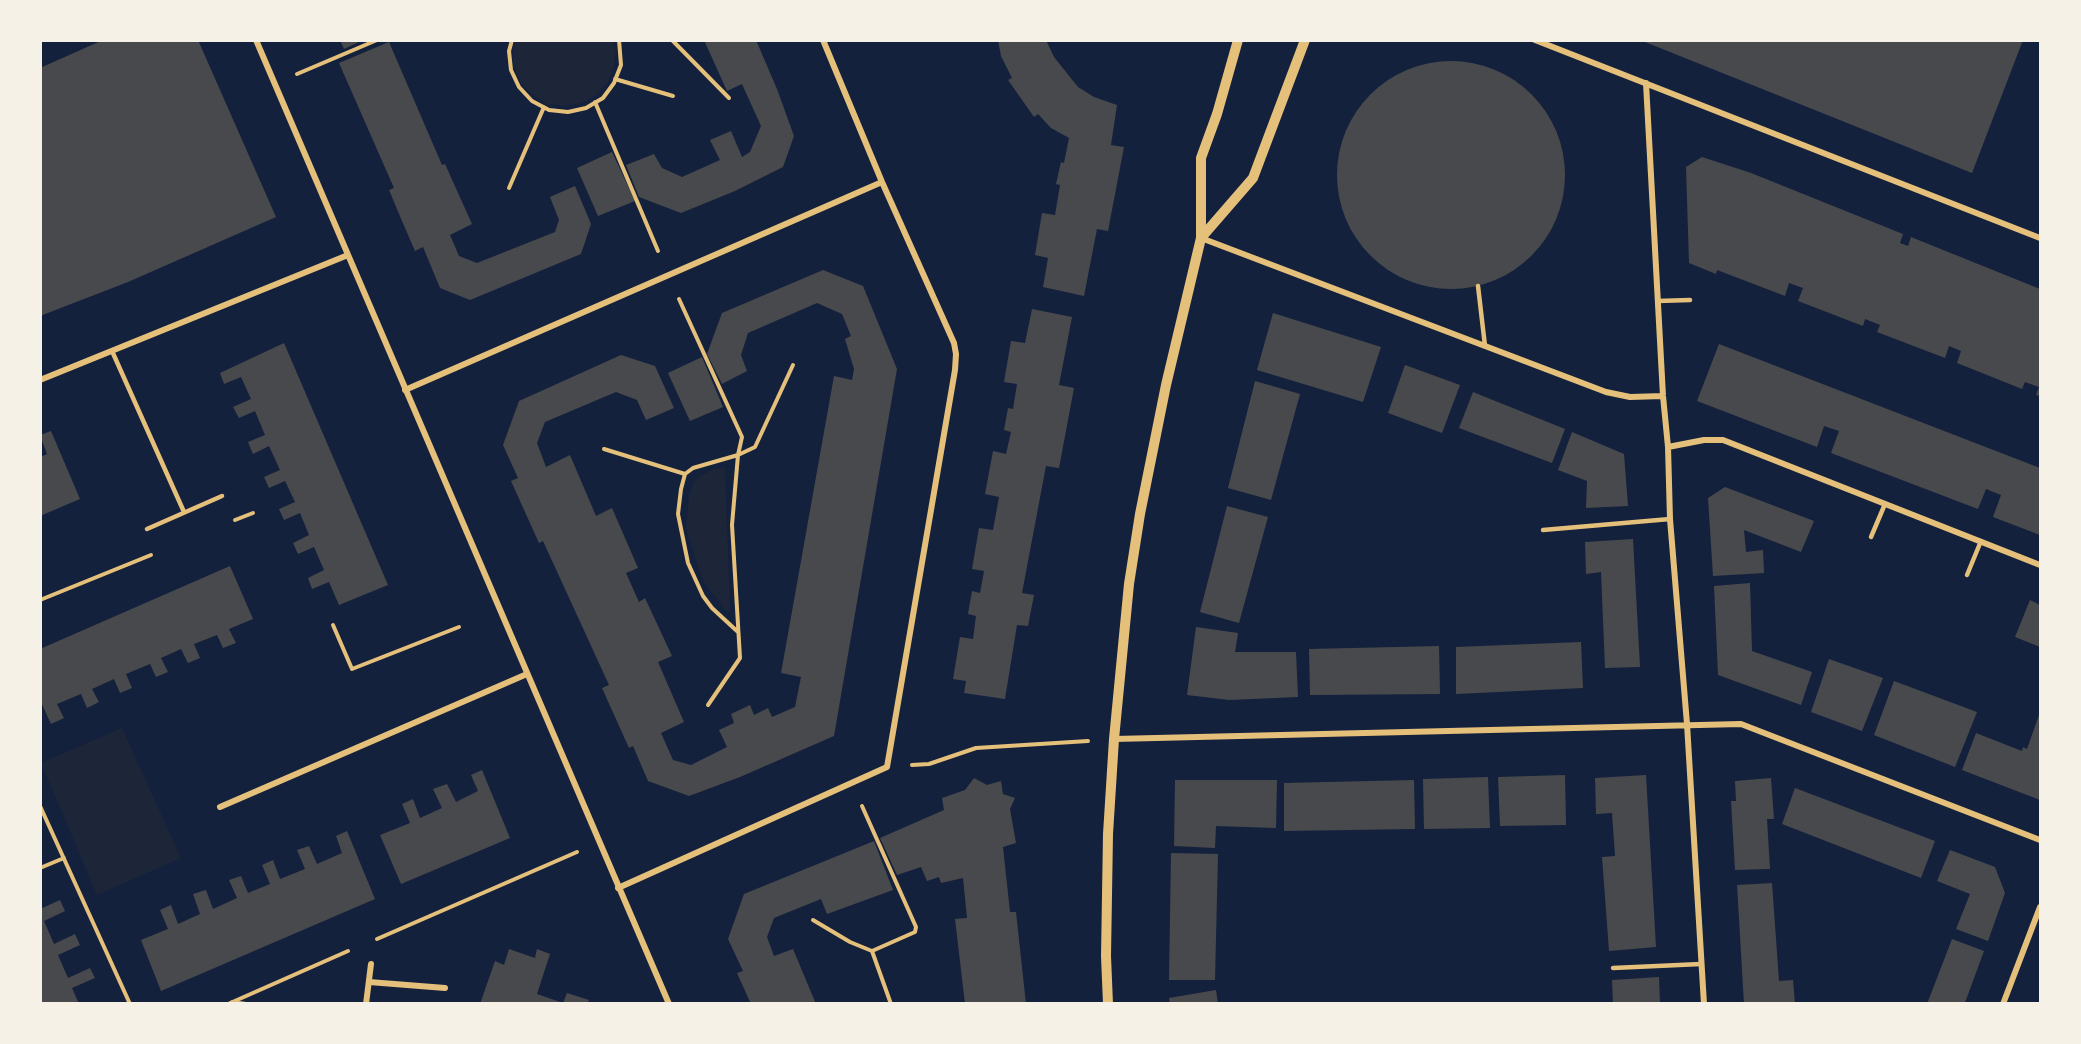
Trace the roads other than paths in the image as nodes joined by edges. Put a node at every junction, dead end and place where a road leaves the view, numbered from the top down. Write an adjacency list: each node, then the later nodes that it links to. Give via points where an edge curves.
1 (256, 40): 10 (street)
2 (823, 40): 7 (street)
3 (1238, 40): 8 (street, via 1201,158)
4 (1305, 40): 8 (street, via 1253,178)
5 (1535, 40): 6 (street)
6 (1646, 83): 9 (street); 13 (street)
7 (882, 182): 17 (street); 35 (street, via 956,354 887,767)
8 (1201, 238): 14 (street); 32 (street, via 1140,514)
9 (2040, 238)
10 (348, 255): 15 (street); 17 (street)
11 (1478, 286): 14 (lane)
12 (1690, 300): 13 (lane)
13 (1658, 301): 18 (street)
14 (1485, 346): 18 (street, via 1606,392 1630,397)
15 (112, 351): 16 (street); 22 (lane)
16 (40, 380)
17 (405, 390): 30 (street)
18 (1663, 396): 19 (street)
19 (1668, 447): 21 (street, via 1723,440); 23 (street)
20 (222, 496): 22 (lane)
21 (1885, 504): 26 (lane); 27 (street)
22 (184, 512): 24 (lane)
23 (1670, 519): 25 (lane); 31 (street)
24 (147, 529)
25 (1543, 530)
26 (1871, 537)
27 (1981, 541): 28 (street); 29 (lane)
28 (2040, 565)
29 (1967, 575)
30 (527, 674): 33 (street); 35 (street)
31 (1687, 724): 32 (street); 34 (street, via 1747,726); 38 (street)
32 (1114, 739): 44 (street, via 1106,878)
33 (220, 807)
34 (2040, 840)
35 (618, 888): 43 (street)
36 (2040, 907): 46 (street)
37 (371, 964): 40 (street)
38 (1701, 964): 39 (lane); 45 (street)
39 (1612, 968)
40 (369, 982): 41 (street); 42 (street)
41 (445, 988)
42 (366, 1004)
43 (669, 1004)
44 (1108, 1004)
45 (1704, 1004)
46 (2003, 1004)

